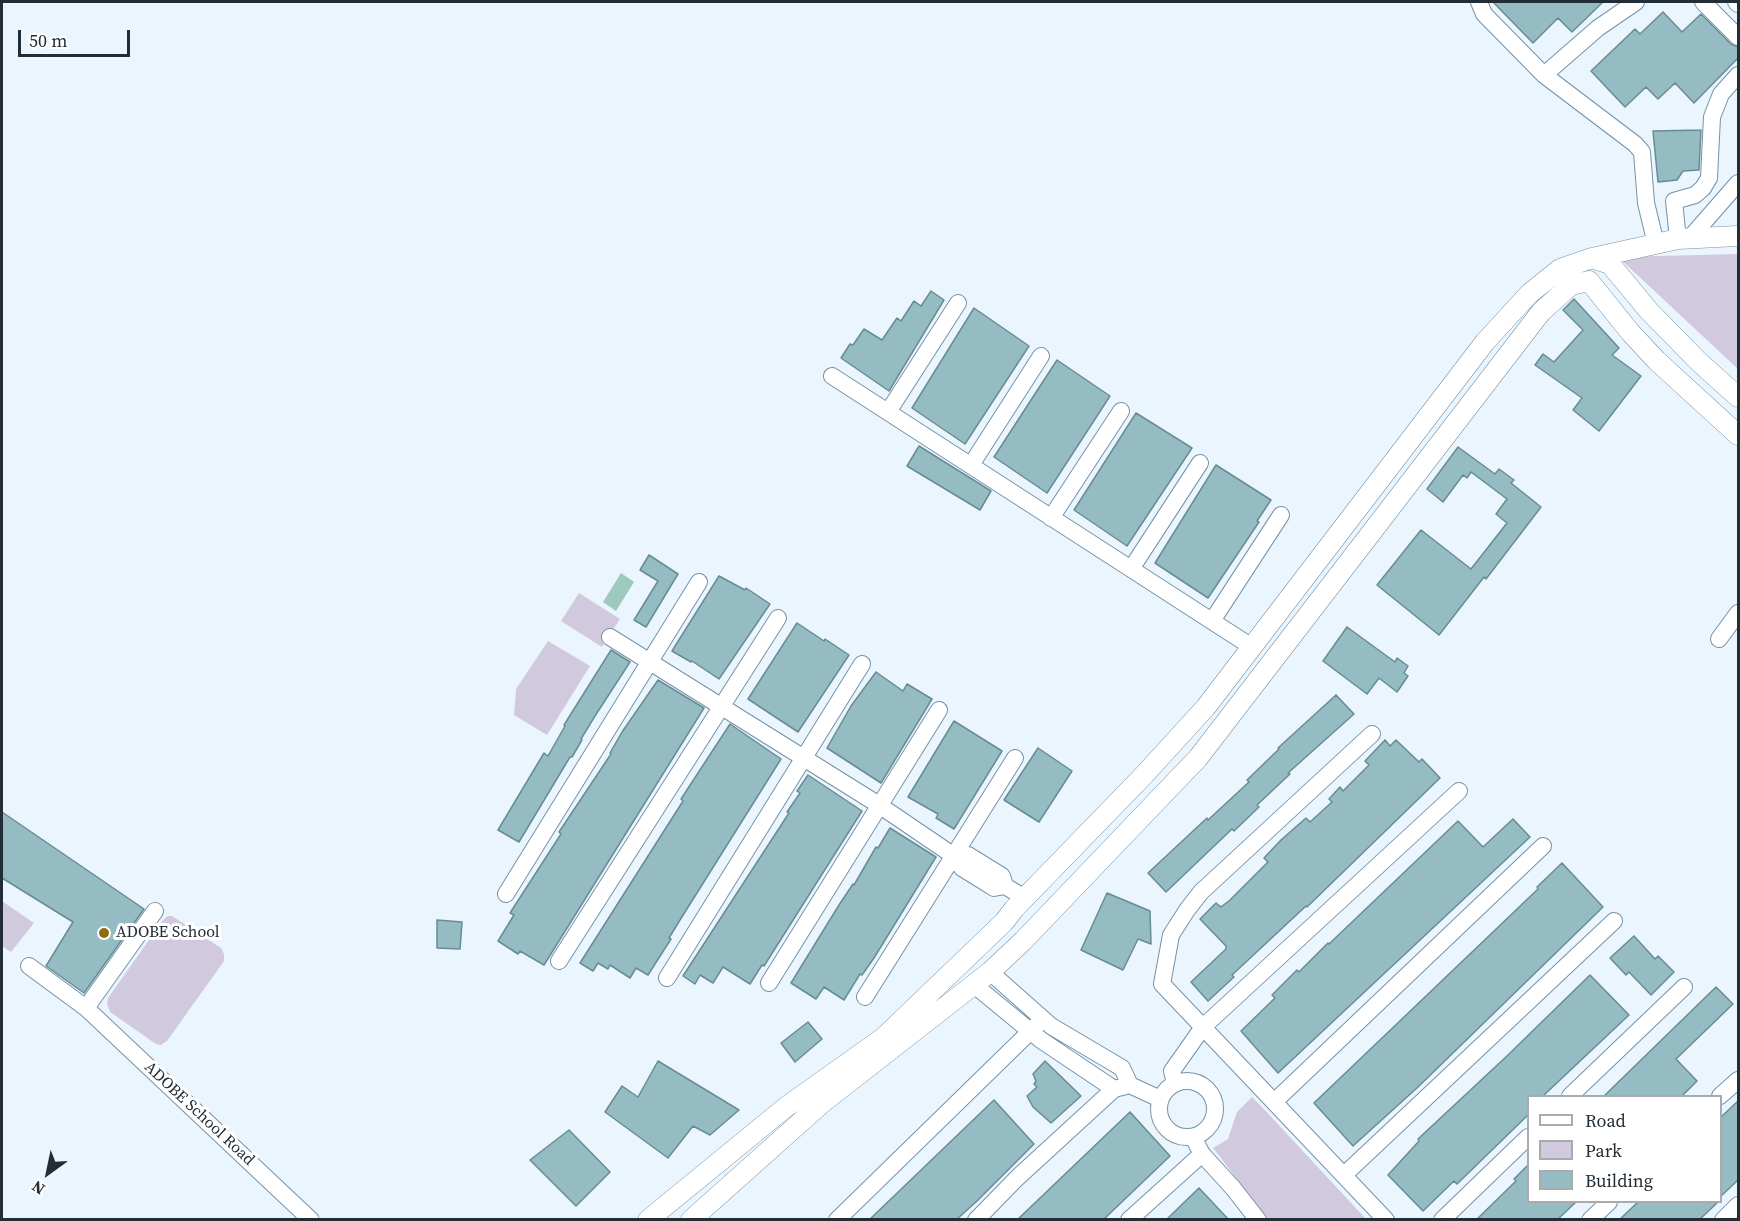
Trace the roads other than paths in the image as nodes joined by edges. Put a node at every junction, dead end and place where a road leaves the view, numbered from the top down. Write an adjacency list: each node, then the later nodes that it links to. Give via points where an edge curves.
1 (1479, 2): 5 (street, via 1484,14)
2 (1636, 2): 5 (street, via 1598,28)
3 (1703, 2): 4 (street)
4 (1738, 37)
5 (1544, 75): 9 (street, via 1642,152)
6 (1738, 75): 8 (street, via 1720,94 1712,117 1709,178 1695,195)
7 (1738, 183): 11 (street)
8 (1674, 201): 9 (street); 11 (street)
9 (1646, 203): 12 (street)
10 (1738, 236): 11 (street)
11 (1684, 239): 12 (street)
12 (1656, 244): 13 (street)
13 (1592, 258): 17 (street, via 1610,264 1699,362); 27 (street, via 1560,268 1529,294 1485,342)
14 (958, 303): 19 (street)
15 (1041, 356): 22 (street)
16 (832, 376): 19 (street)
17 (1738, 397)
18 (1120, 411): 24 (street)
19 (888, 412): 22 (street)
20 (1738, 435): 28 (street, via 1657,361 1589,281 1571,285 1541,312)
21 (1200, 463): 25 (street)
22 (971, 465): 24 (street)
23 (1281, 515): 31 (street)
24 (1052, 518): 25 (street)
25 (1131, 569): 31 (street)
26 (699, 582): 35 (street)
27 (1295, 591): 28 (street); 34 (street)
28 (1316, 606): 52 (street, via 1198,758)
29 (1738, 613): 33 (street)
30 (778, 618): 37 (street)
31 (1212, 621): 34 (street)
32 (610, 637): 35 (street)
33 (1719, 639)
34 (1252, 647): 47 (street, via 1198,716)
35 (649, 661): 37 (street); 46 (street)
36 (862, 664): 40 (street)
37 (723, 707): 40 (street); 50 (street)
38 (939, 710): 43 (street)
39 (1372, 734): 60 (street, via 1202,892 1171,935 1162,984)
40 (803, 758): 43 (street); 53 (street)
41 (1016, 758): 45 (street)
42 (1459, 791): 60 (street)
43 (879, 805): 45 (street); 54 (street)
44 (1543, 846): 68 (street)
45 (954, 856): 47 (street, via 962,868 990,886 1005,886); 57 (street)
46 (506, 894)
47 (1025, 898): 69 (street, via 883,1038)
48 (155, 911): 58 (street)
49 (1614, 921): 74 (street)
50 (559, 961)
51 (29, 966): 58 (street, ADOBE School Road)
52 (990, 972): 55 (street); 59 (street)
53 (667, 978)
54 (769, 983)
55 (973, 984): 61 (street); 70 (street)
56 (1684, 987): 65 (street)
57 (865, 997)
58 (86, 1008): 77 (street, ADOBE School Road)
59 (1043, 1019): 61 (street); 64 (street, via 1122,1068)
60 (1203, 1027): 63 (street, via 1172,1071); 68 (street)
61 (1030, 1031): 64 (street); 80 (street)
62 (1738, 1080): 66 (street)
63 (1175, 1083): 67 (street); 71 (street, via 1203,1085 1214,1100 1214,1119)
64 (1122, 1087): 67 (street); 81 (street, via 1017,1178)
65 (1571, 1095)
66 (1721, 1095)
67 (1160, 1100): 71 (street, via 1158,1113 1167,1130 1184,1138)
68 (1274, 1102): 74 (street)
69 (786, 1107): 70 (street); 78 (street)
70 (800, 1123): 79 (street)
71 (1193, 1137): 73 (street)
72 (1527, 1138): 85 (street)
73 (1202, 1154): 82 (street); 83 (street)
74 (1344, 1175): 84 (street)
75 (1608, 1203): 86 (street)
76 (1738, 1205): 87 (street)
77 (311, 1220)
78 (648, 1220)
79 (691, 1220)
80 (837, 1220)
81 (976, 1220)
82 (1129, 1220)
83 (1258, 1220)
84 (1386, 1220)
85 (1442, 1220)
86 (1590, 1220)
87 (1723, 1220)

